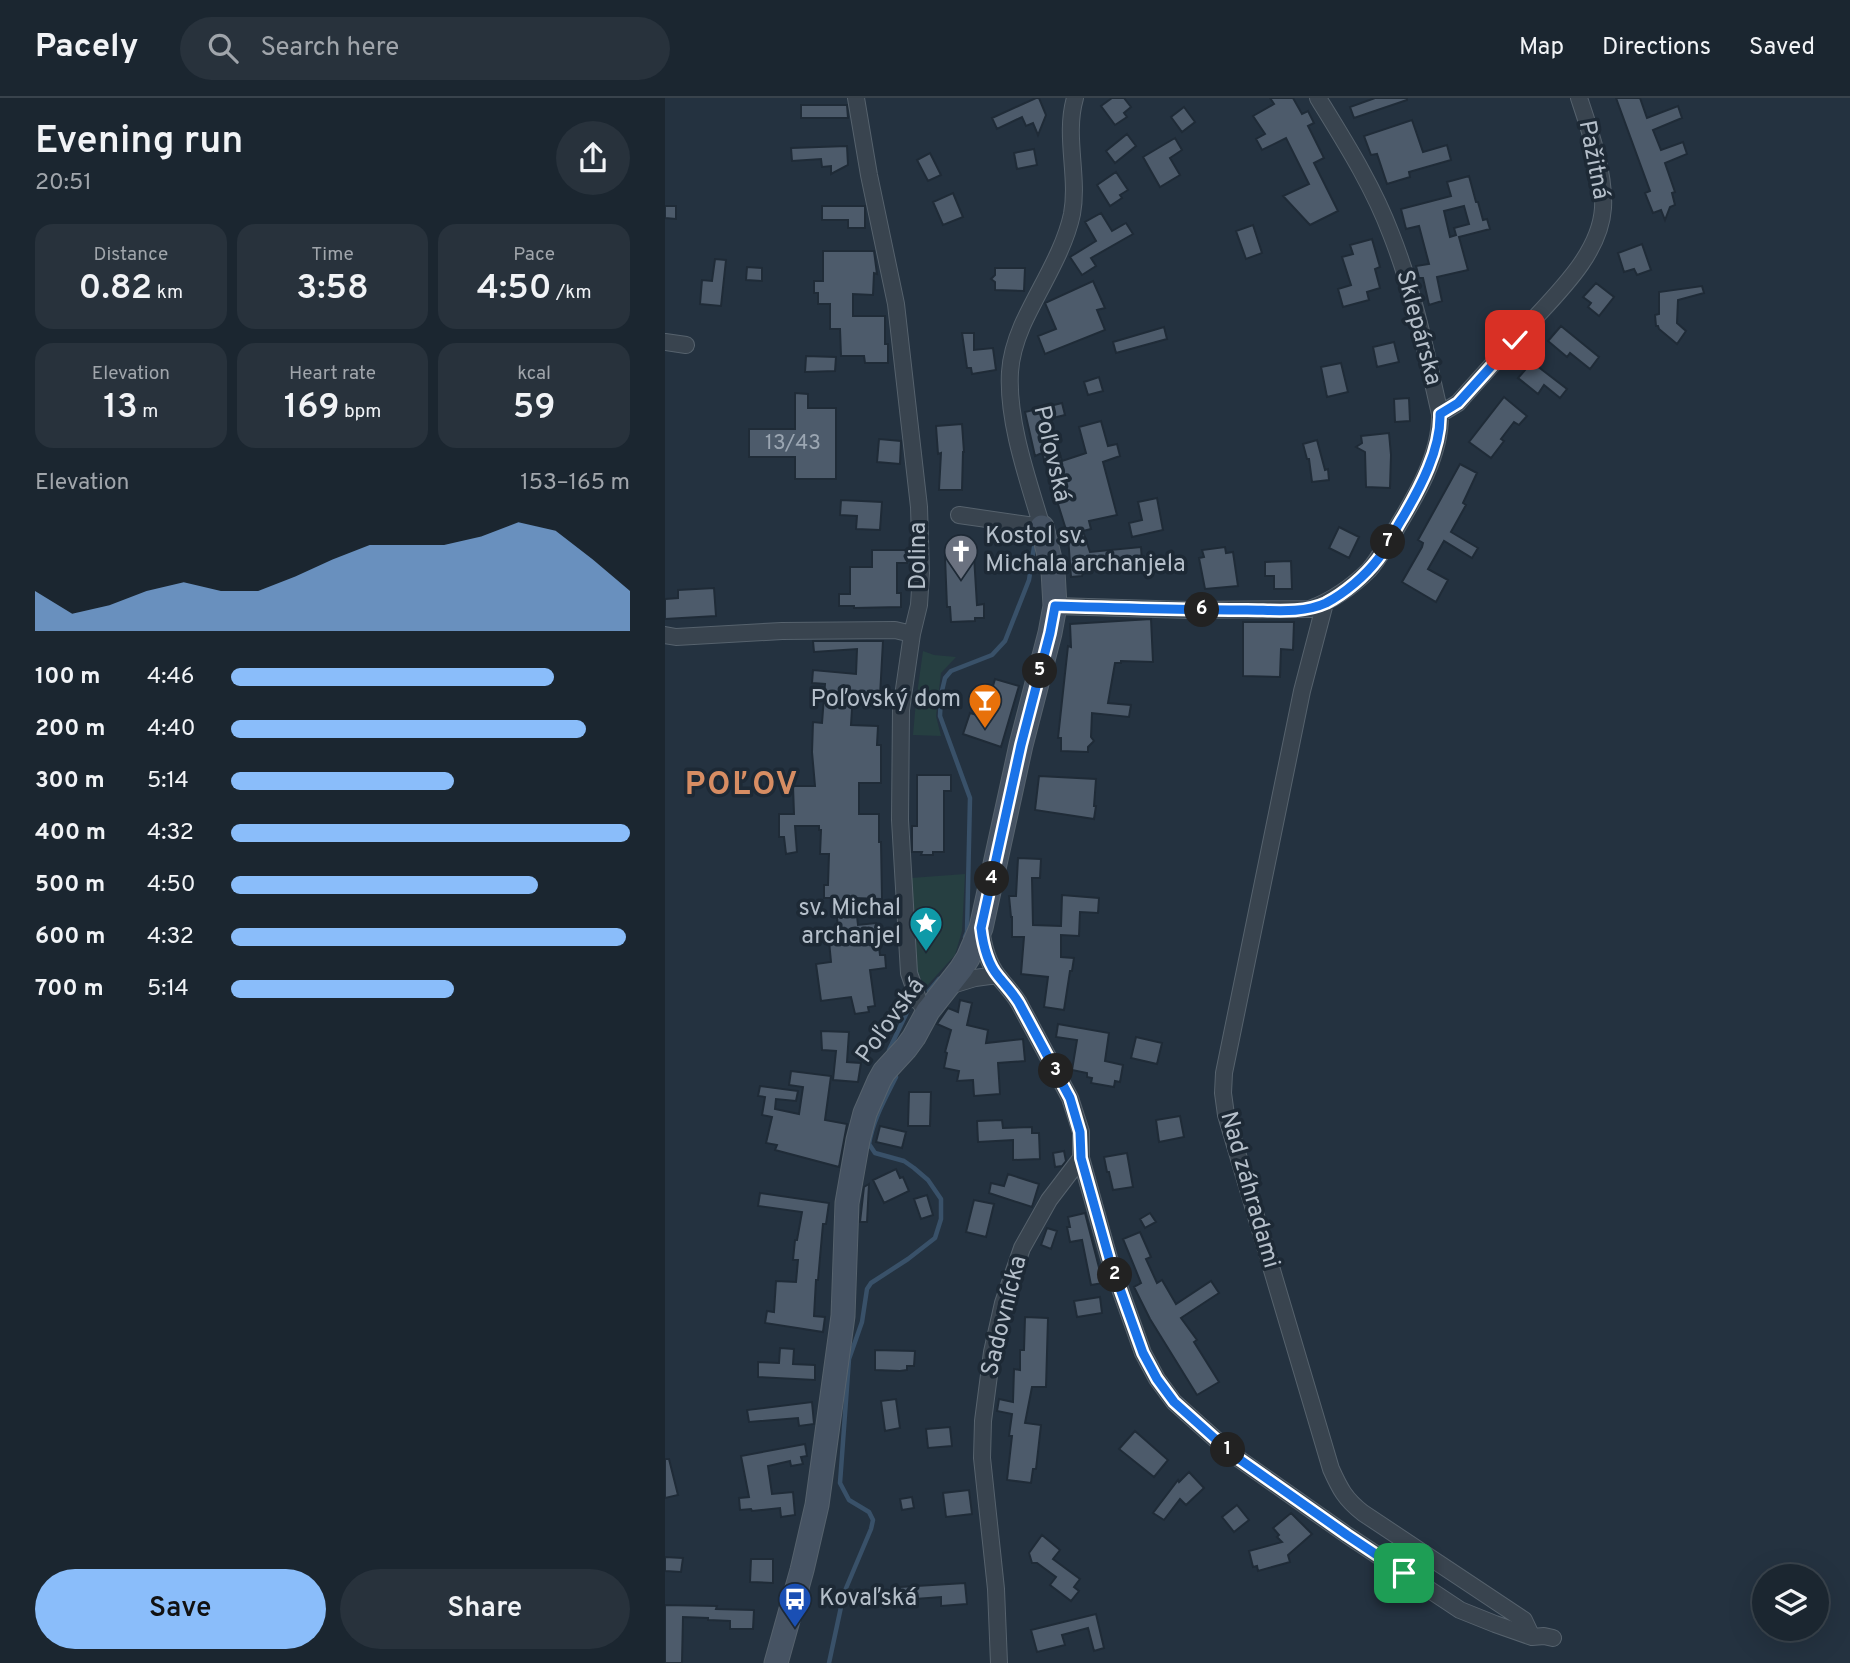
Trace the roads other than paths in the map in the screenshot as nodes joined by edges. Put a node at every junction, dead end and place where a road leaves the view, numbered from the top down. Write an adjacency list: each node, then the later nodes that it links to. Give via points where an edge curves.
1 (856, 98): 12 (street, Dolina, via 895,304 919,507 921,573)
2 (1075, 98): 9 (street, Poľovská, via 1070,135 1072,214 1022,326 1010,372 1020,450)
3 (1318, 98): 7 (street, Sklepárska, via 1391,232 1413,297)
4 (1579, 98): 7 (street, Pažitná, via 1603,195 1600,226 1591,248 1572,277 1458,403)
5 (665, 342): 6 (street)
6 (686, 345)
7 (1440, 414): 10 (street, Sklepárska, via 1437,443 1415,496 1380,557 1355,583)
8 (960, 515): 9 (street)
9 (1042, 527): 11 (street, Poľovská, via 1053,571)
10 (1325, 603): 11 (street, Sklepárska, via 1292,610); 19 (street, Nad záhradami, via 1302,691 1224,1073 1226,1115 1331,1469 1343,1493 1363,1513 1524,1620)
11 (1055, 606): 14 (street, Poľovská)
12 (912, 634): 13 (street, via 883,630); 17 (street, Dolina, via 901,710 900,820 909,973 919,1002)
13 (665, 635)
14 (981, 928): 15 (street, via 985,952); 16 (street, Poľovská)
15 (997, 975): 16 (street); 18 (street, via 1019,1003 1070,1098 1080,1132)
16 (949, 986): 17 (street, Poľovská)
17 (928, 1011): 21 (street, Poľovská, via 879,1081 865,1113 847,1203 843,1316 817,1505)
18 (1081, 1158): 19 (street, via 1109,1258 1143,1353 1174,1402 1232,1454 1460,1610); 22 (street, Sadovnícka, via 1049,1200 1022,1248 992,1352 982,1458)
19 (1532, 1637): 20 (street)
20 (1553, 1638)
21 (776, 1663)
22 (999, 1663)

